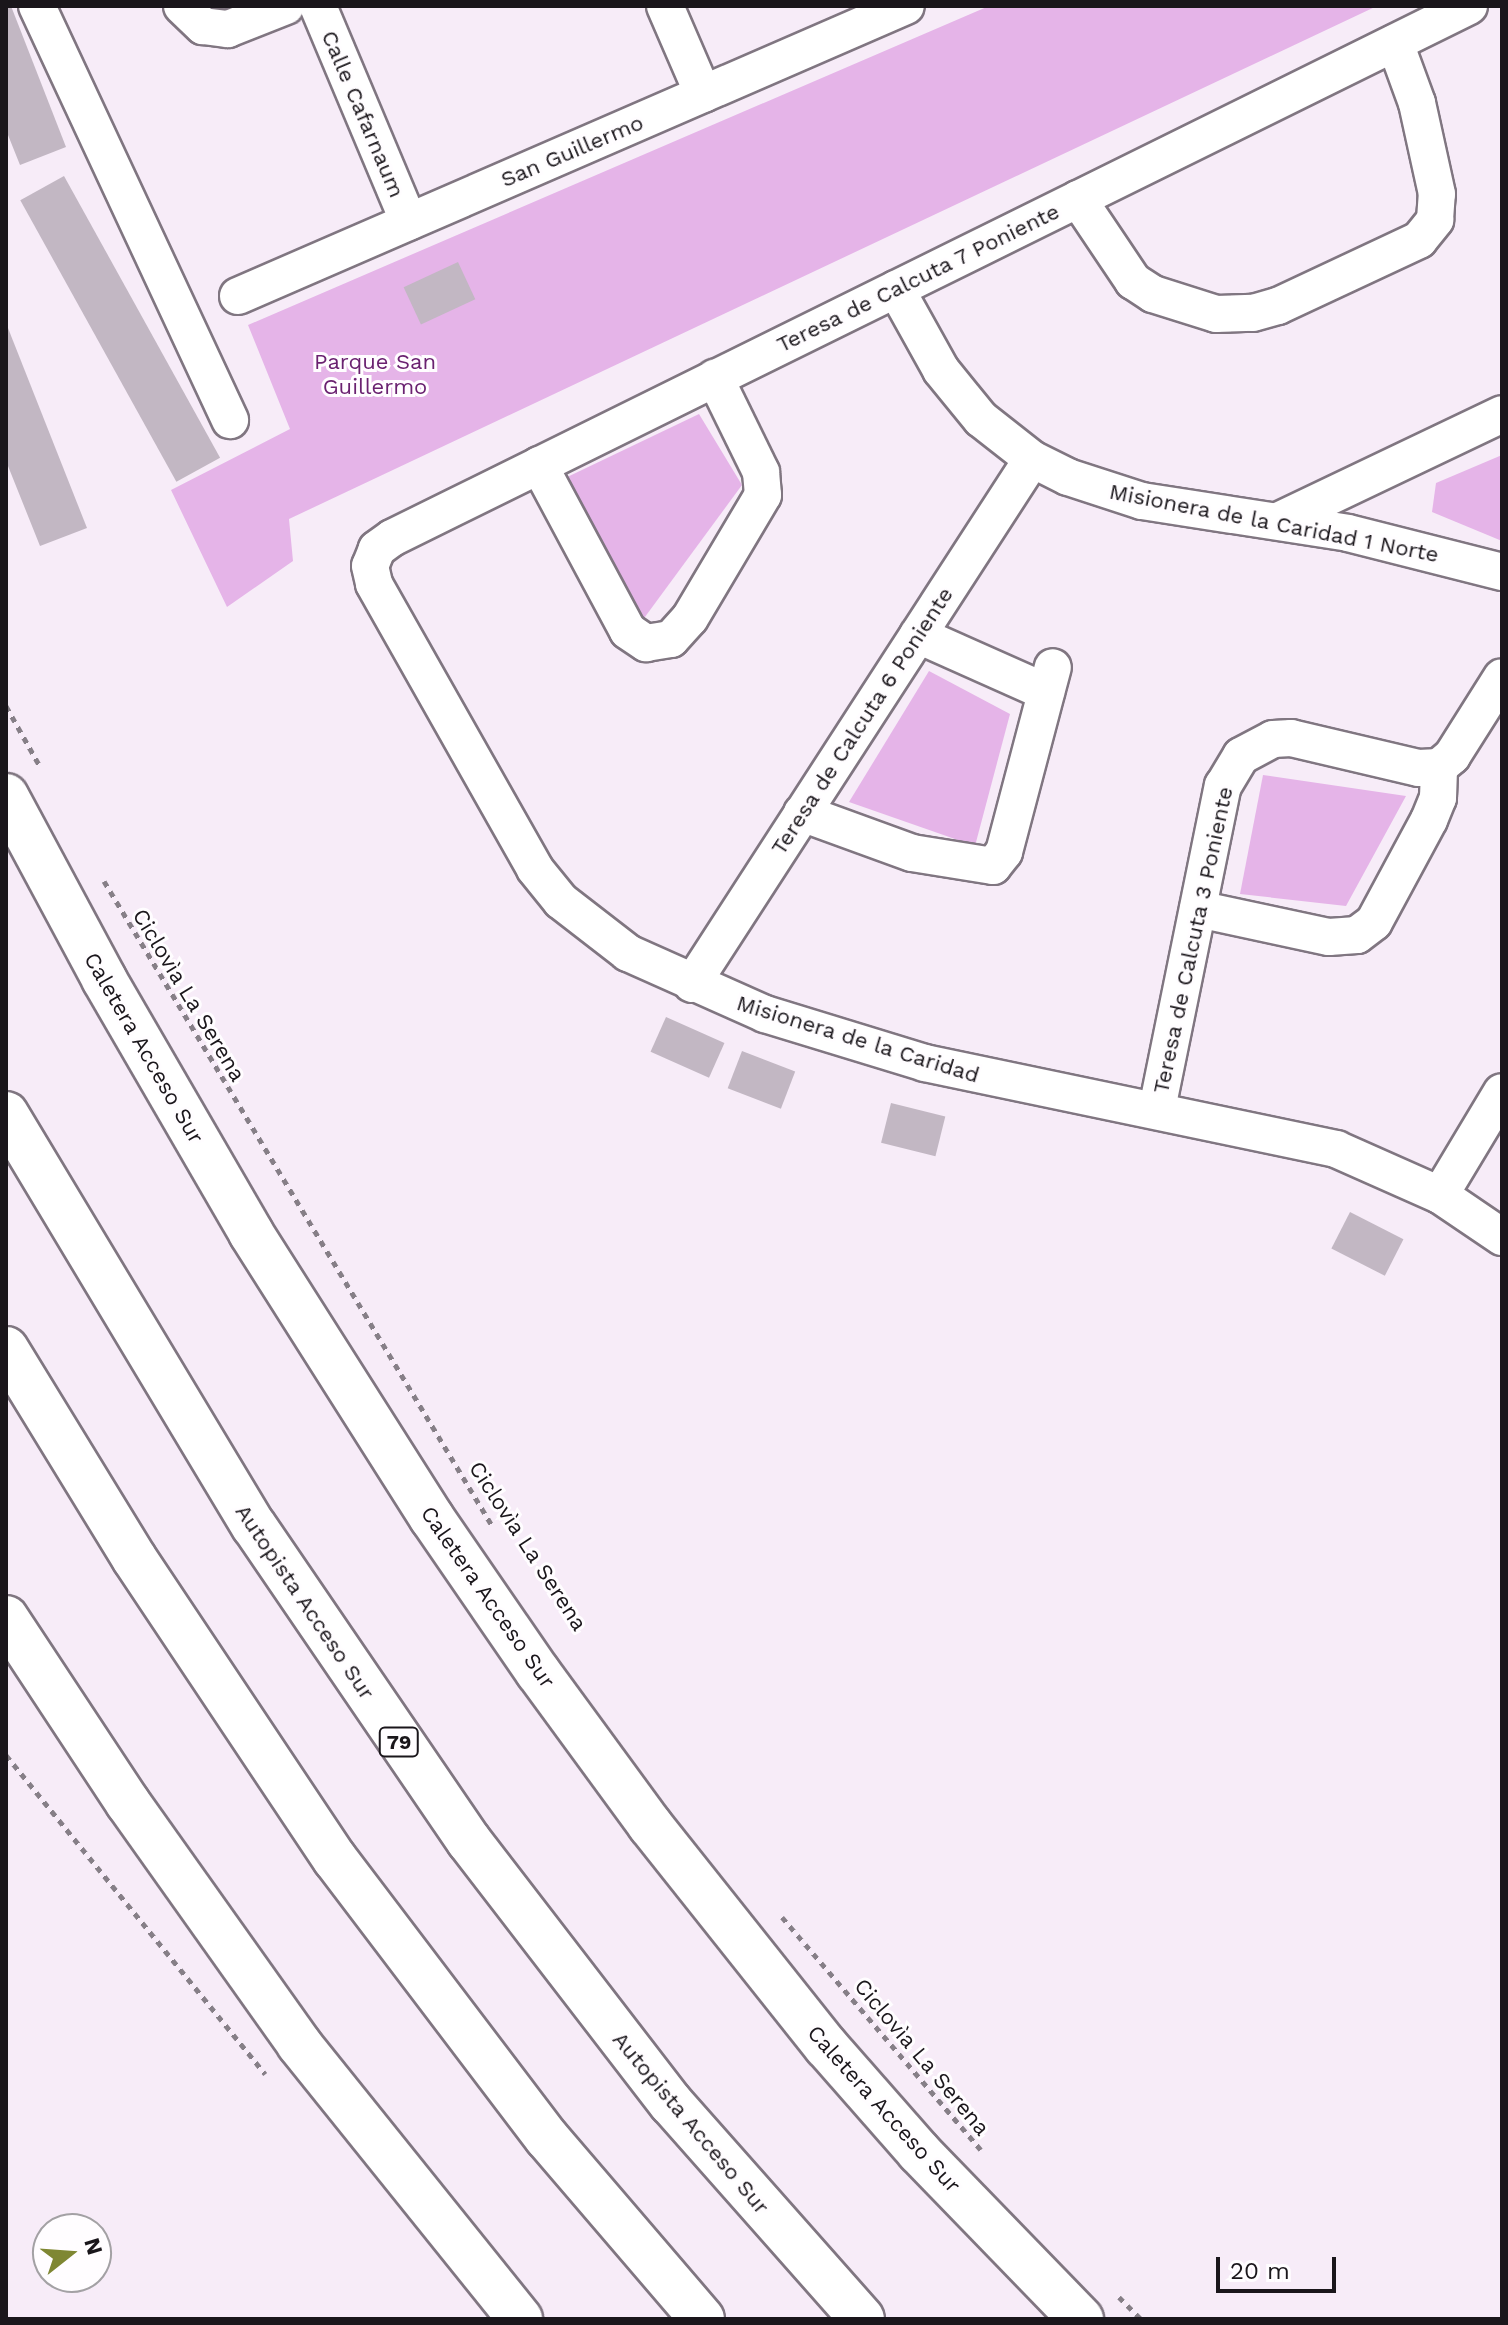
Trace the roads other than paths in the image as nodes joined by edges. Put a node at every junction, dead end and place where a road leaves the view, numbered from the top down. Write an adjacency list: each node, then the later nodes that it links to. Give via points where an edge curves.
1 (37, 6): 16 (street)
2 (286, 6): 7 (street, via 228,29)
3 (318, 6): 11 (street, Calle Cafarnaum)
4 (665, 6): 9 (street)
5 (906, 6): 9 (street, San Guillermo)
6 (1469, 6): 8 (street, Teresa de Calcuta 7 Poniente)
7 (193, 16)
8 (1395, 43): 10 (street, Teresa de Calcuta 7 Poniente); 10 (street, via 1417,103 1437,194 1435,220 1419,240 1278,306 1216,314 1153,294 1133,281)
9 (703, 94): 11 (street, San Guillermo)
10 (1078, 199): 12 (street, Teresa de Calcuta 7 Poniente)
11 (409, 222): 13 (street, San Guillermo)
12 (896, 289): 14 (street, Teresa de Calcuta 7 Poniente); 17 (street, Misionera de la Caridad 1 Norte, via 959,394)
13 (238, 296)
14 (715, 378): 18 (street, Teresa de Calcuta 7 Poniente); 18 (street, via 761,472 763,495 690,618 671,639 646,643 628,631)
15 (1502, 414): 19 (street)
16 (230, 420)
17 (1032, 459): 19 (street, Misionera de la Caridad 1 Norte, via 1142,501); 22 (street, Teresa de Calcuta 6 Poniente)
18 (539, 465): 20 (street, Teresa de Calcuta 7 Poniente, via 384,542)
19 (1278, 521): 21 (street, Misionera de la Caridad 1 Norte)
20 (373, 557): 28 (street, Misionera de la Caridad, via 374,584 535,869 593,929)
21 (1502, 572)
22 (918, 635): 26 (street, Teresa de Calcuta 6 Poniente); 26 (street, via 1049,680 1004,852 993,866 912,853)
23 (1502, 677): 24 (street, via 1452,756)
24 (1439, 767): 27 (street, via 1438,798 1429,820 1374,922 1357,935 1329,937); 27 (street, Teresa de Calcuta 3 Poniente, via 1419,768 1291,738 1255,745 1241,756 1223,786)
25 (6, 796): 39 (main road, Caletera Acceso Sur, via 104,979 251,1233 432,1518 538,1672 650,1825 826,2046 919,2152)
26 (802, 813): 28 (street, Teresa de Calcuta 6 Poniente)
27 (1198, 909): 30 (street, Teresa de Calcuta 3 Poniente)
28 (692, 984): 30 (street, Misionera de la Caridad, via 765,1014 925,1063 1010,1085)
29 (1502, 1092): 32 (street)
30 (1157, 1109): 32 (street, Misionera de la Caridad, via 1336,1149)
31 (6, 1114): 38 (main road, Autopista Acceso Sur / 79, via 254,1526 469,1841 671,2103)
32 (1440, 1195): 33 (street, Misionera de la Caridad)
33 (1502, 1237)
34 (6, 1349): 37 (main road, via 134,1558 335,1859 547,2138)
35 (6, 1618): 36 (main road, via 128,1803 299,2044)
36 (520, 2319)
37 (702, 2319)
38 (862, 2319)
39 (1081, 2319)

